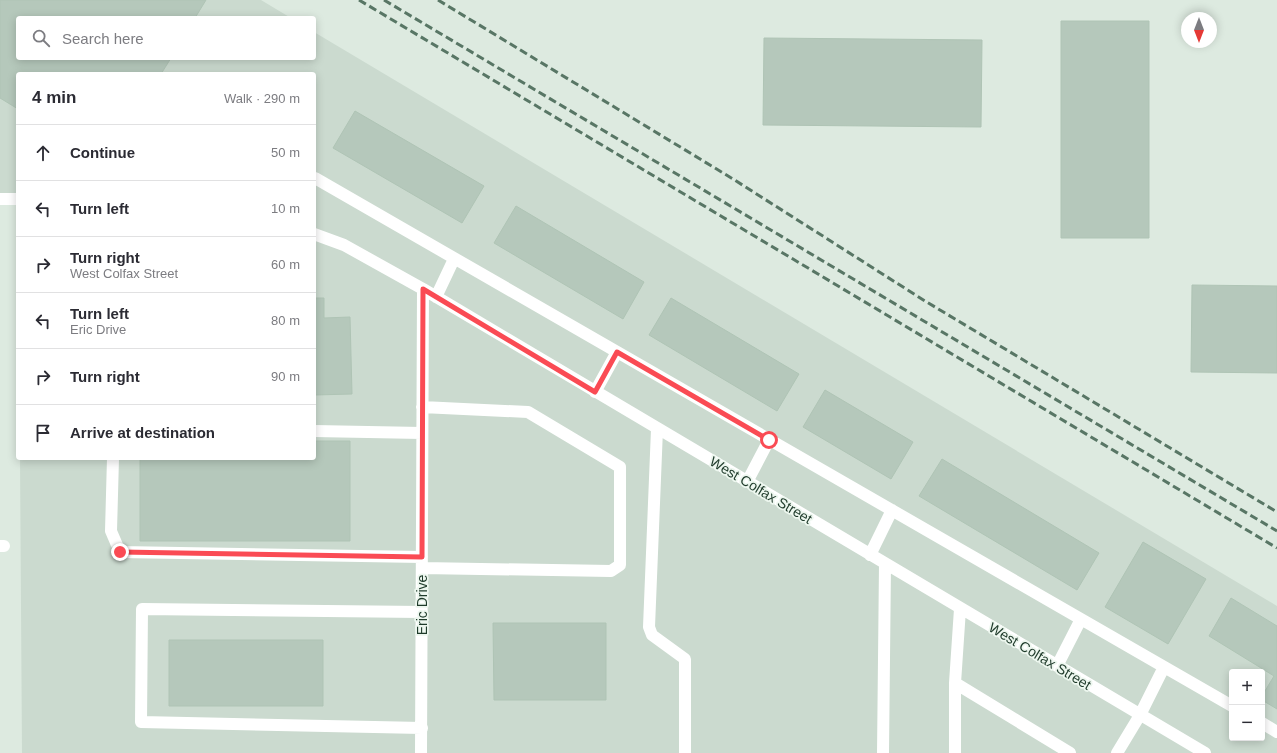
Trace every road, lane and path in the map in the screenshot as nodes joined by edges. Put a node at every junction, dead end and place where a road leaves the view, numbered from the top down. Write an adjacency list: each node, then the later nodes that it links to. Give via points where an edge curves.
1 (316, 179): 5 (street)
2 (0, 199): 3 (street)
3 (16, 199)
4 (316, 235): 6 (street, West Colfax Street, via 344,245)
5 (454, 259): 7 (street); 8 (street)
6 (423, 289): 7 (street, West Colfax Street); 10 (street, Eric Drive)
7 (436, 297): 9 (street, West Colfax Street)
8 (617, 352): 9 (street); 14 (street)
9 (595, 392): 11 (street, West Colfax Street)
10 (422, 407): 13 (street, Eric Drive); 19 (street, via 528,412 620,467 620,564 611,571)
11 (657, 428): 16 (street, West Colfax Street); 33 (street, via 649,627 652,635 685,659)
12 (316, 431): 13 (street)
13 (422, 433): 19 (street, Eric Drive)
14 (769, 440): 16 (street); 17 (street)
15 (113, 460): 19 (street, via 111,531 120,552)
16 (747, 482): 18 (street, West Colfax Street)
17 (892, 510): 18 (street); 23 (street)
18 (870, 555): 20 (street, West Colfax Street)
19 (422, 562): 22 (street, Eric Drive)
20 (885, 564): 21 (street, West Colfax Street); 34 (street)
21 (960, 608): 24 (street, West Colfax Street); 26 (street)
22 (422, 612): 30 (street, Eric Drive); 30 (street, via 142,609 141,722)
23 (1081, 619): 24 (street); 25 (street)
24 (1057, 666): 28 (street, West Colfax Street)
25 (1164, 667): 27 (street); 28 (street)
26 (955, 683): 35 (street); 36 (street)
27 (1230, 705)
28 (1140, 715): 37 (street); 38 (street, West Colfax Street)
29 (1265, 726): 31 (street)
30 (422, 728): 32 (street, Eric Drive)
31 (1277, 732)
32 (421, 753)
33 (685, 753)
34 (883, 753)
35 (955, 753)
36 (1070, 753)
37 (1117, 753)
38 (1205, 753)

